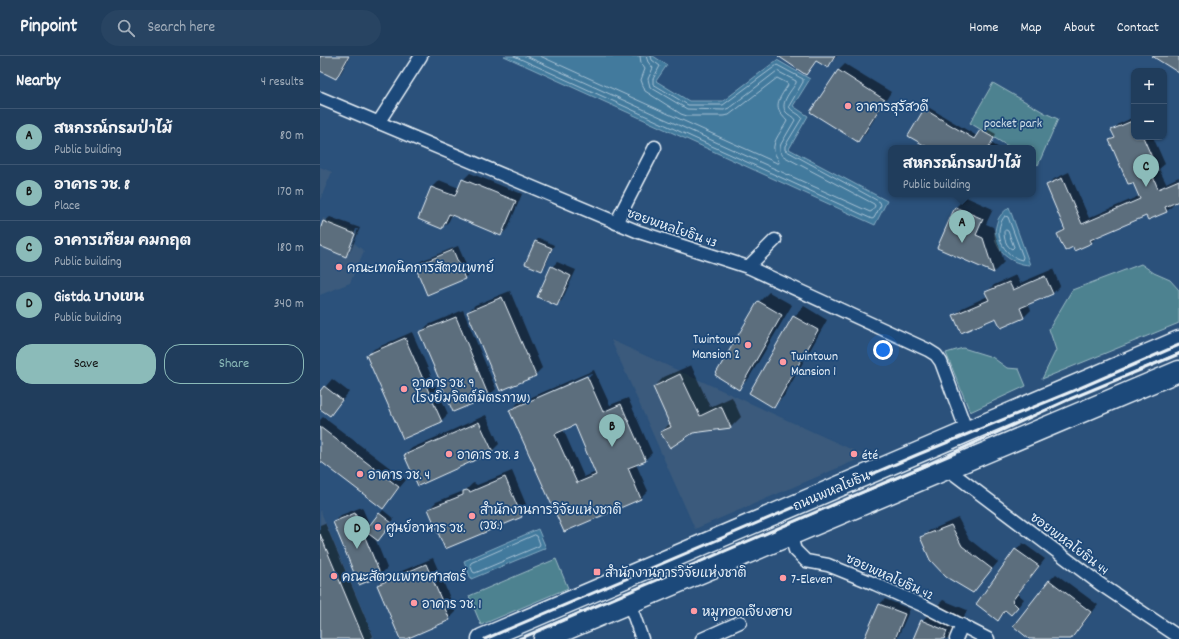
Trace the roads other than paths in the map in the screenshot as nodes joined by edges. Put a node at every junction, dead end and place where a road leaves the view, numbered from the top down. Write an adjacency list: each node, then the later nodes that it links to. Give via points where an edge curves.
1 (421, 56): 3 (street)
2 (320, 98): 3 (street, ซอยพหลโยธิน 43)
3 (378, 123): 5 (street, ซอยพหลโยธิน 43)
4 (655, 147): 5 (street)
5 (616, 223): 7 (street, ซอยพหลโยธิน 43)
6 (775, 240): 7 (street)
7 (748, 266): 10 (street, ซอยพหลโยธิน 43, via 936,356 941,362)
8 (1179, 341): 10 (main road, ถนนพหลโยธิน)
9 (1179, 371): 11 (main road, ถนนพหลโยธิน)
10 (967, 432): 12 (main road, ถนนพหลโยธิน)
11 (946, 468): 13 (main road, ถนนพหลโยธิน); 18 (street, ซอยพหลโยธิน 44, via 1100,584)
12 (850, 482): 13 (main road); 19 (main road, ถนนพหลโยธิน)
13 (860, 504): 14 (main road, ถนนพหลโยธิน)
14 (790, 534): 15 (main road, ถนนพหลโยธิน); 17 (street, ซอยพหลโยธิน 42, via 795,550 806,561 828,565 875,584)
15 (629, 602): 20 (main road, ถนนพหลโยธิน); 21 (street)
16 (740, 622): 22 (street)
17 (962, 625): 23 (street); 24 (street, ซอยพหลโยธิน 42)
18 (1179, 637)
19 (482, 639)
20 (544, 639)
21 (642, 639)
22 (702, 639)
23 (956, 639)
24 (988, 639)

